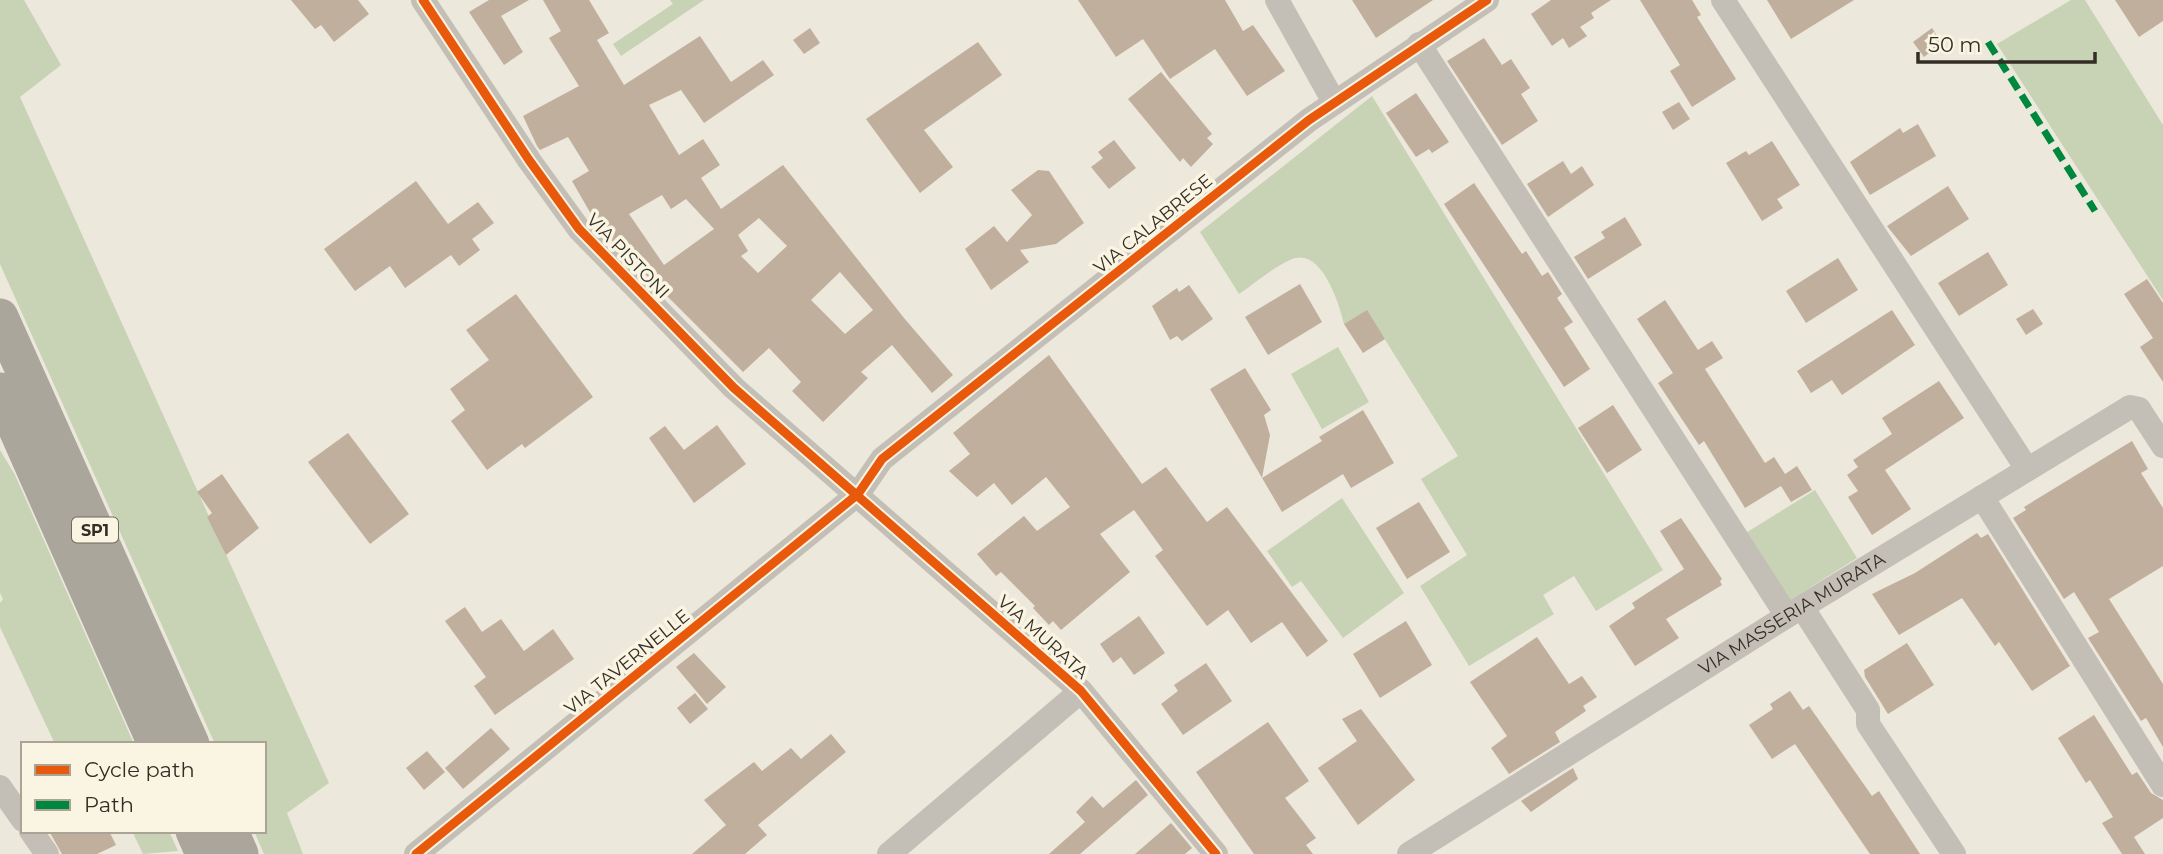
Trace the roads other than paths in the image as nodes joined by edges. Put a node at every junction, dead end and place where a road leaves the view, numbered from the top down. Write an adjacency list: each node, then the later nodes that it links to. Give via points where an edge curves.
1 (423, 0): 11 (street, VIA PISTONI, via 579,229 734,388)
2 (1277, 0): 6 (street)
3 (1487, 0): 5 (street, VIA CALABRESE)
4 (1723, 0): 10 (street)
5 (1419, 44): 6 (street, VIA CALABRESE); 13 (street)
6 (1334, 102): 11 (street, VIA CALABRESE, via 882,458)
7 (0, 317): 16 (highway, SP1)
8 (0, 391): 15 (highway, SP1)
9 (2163, 446): 10 (street, VIA MASSERIA MURATA, via 2139,410 2130,407)
10 (2027, 469): 12 (street, VIA MASSERIA MURATA)
11 (858, 494): 14 (street, VIA MURATA); 24 (street, VIA TAVERNELLE)
12 (1982, 497): 13 (street, VIA MASSERIA MURATA); 17 (street)
13 (1794, 612): 27 (street, VIA MASSERIA MURATA); 28 (street, via 1867,710 1868,724)
14 (1081, 691): 25 (street); 26 (street, VIA MURATA)
15 (155, 742)
16 (190, 742)
17 (2163, 785)
18 (0, 787): 19 (street)
19 (21, 817)
20 (32, 833): 22 (street)
21 (206, 839): 23 (highway)
22 (47, 854)
23 (240, 854)
24 (416, 854)
25 (890, 854)
26 (1216, 854)
27 (1409, 854)
28 (1954, 854)

